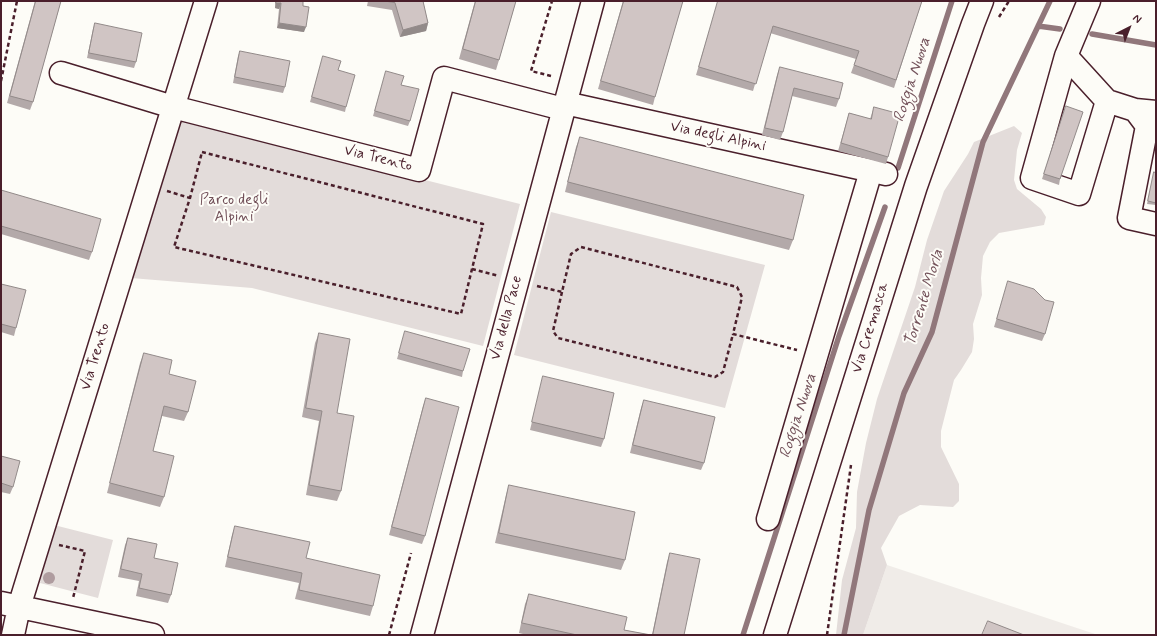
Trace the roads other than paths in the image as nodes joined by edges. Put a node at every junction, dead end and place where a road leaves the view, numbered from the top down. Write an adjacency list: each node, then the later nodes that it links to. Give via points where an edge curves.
1 (206, 1): 11 (street, Via Trento)
2 (593, 1): 10 (street, Via della Pace)
3 (982, 1): 6 (street, Via Cremasca)
4 (988, 1): 6 (street, Via Cremasca)
5 (1089, 1): 7 (street)
6 (973, 24): 20 (street, Via Cremasca, via 916,186)
7 (1066, 56): 9 (street); 9 (street, via 1032,178 1079,194)
8 (61, 73): 11 (street, Via Trento)
9 (1107, 101): 12 (street)
10 (564, 106): 11 (street, Via Trento, via 444,78 419,170); 15 (street, Via degli Alpini, via 878,172 839,279); 19 (street, Via della Pace)
11 (173, 107): 16 (street, Via Trento, via 39,541)
12 (1135, 110): 13 (street); 14 (street, via 1147,126 1129,218)
13 (1156, 112)
14 (1156, 224)
15 (768, 518)
16 (10, 605): 17 (street, Via Trento); 18 (street)
17 (13, 635)
18 (153, 635)
19 (422, 635)
20 (775, 635)

